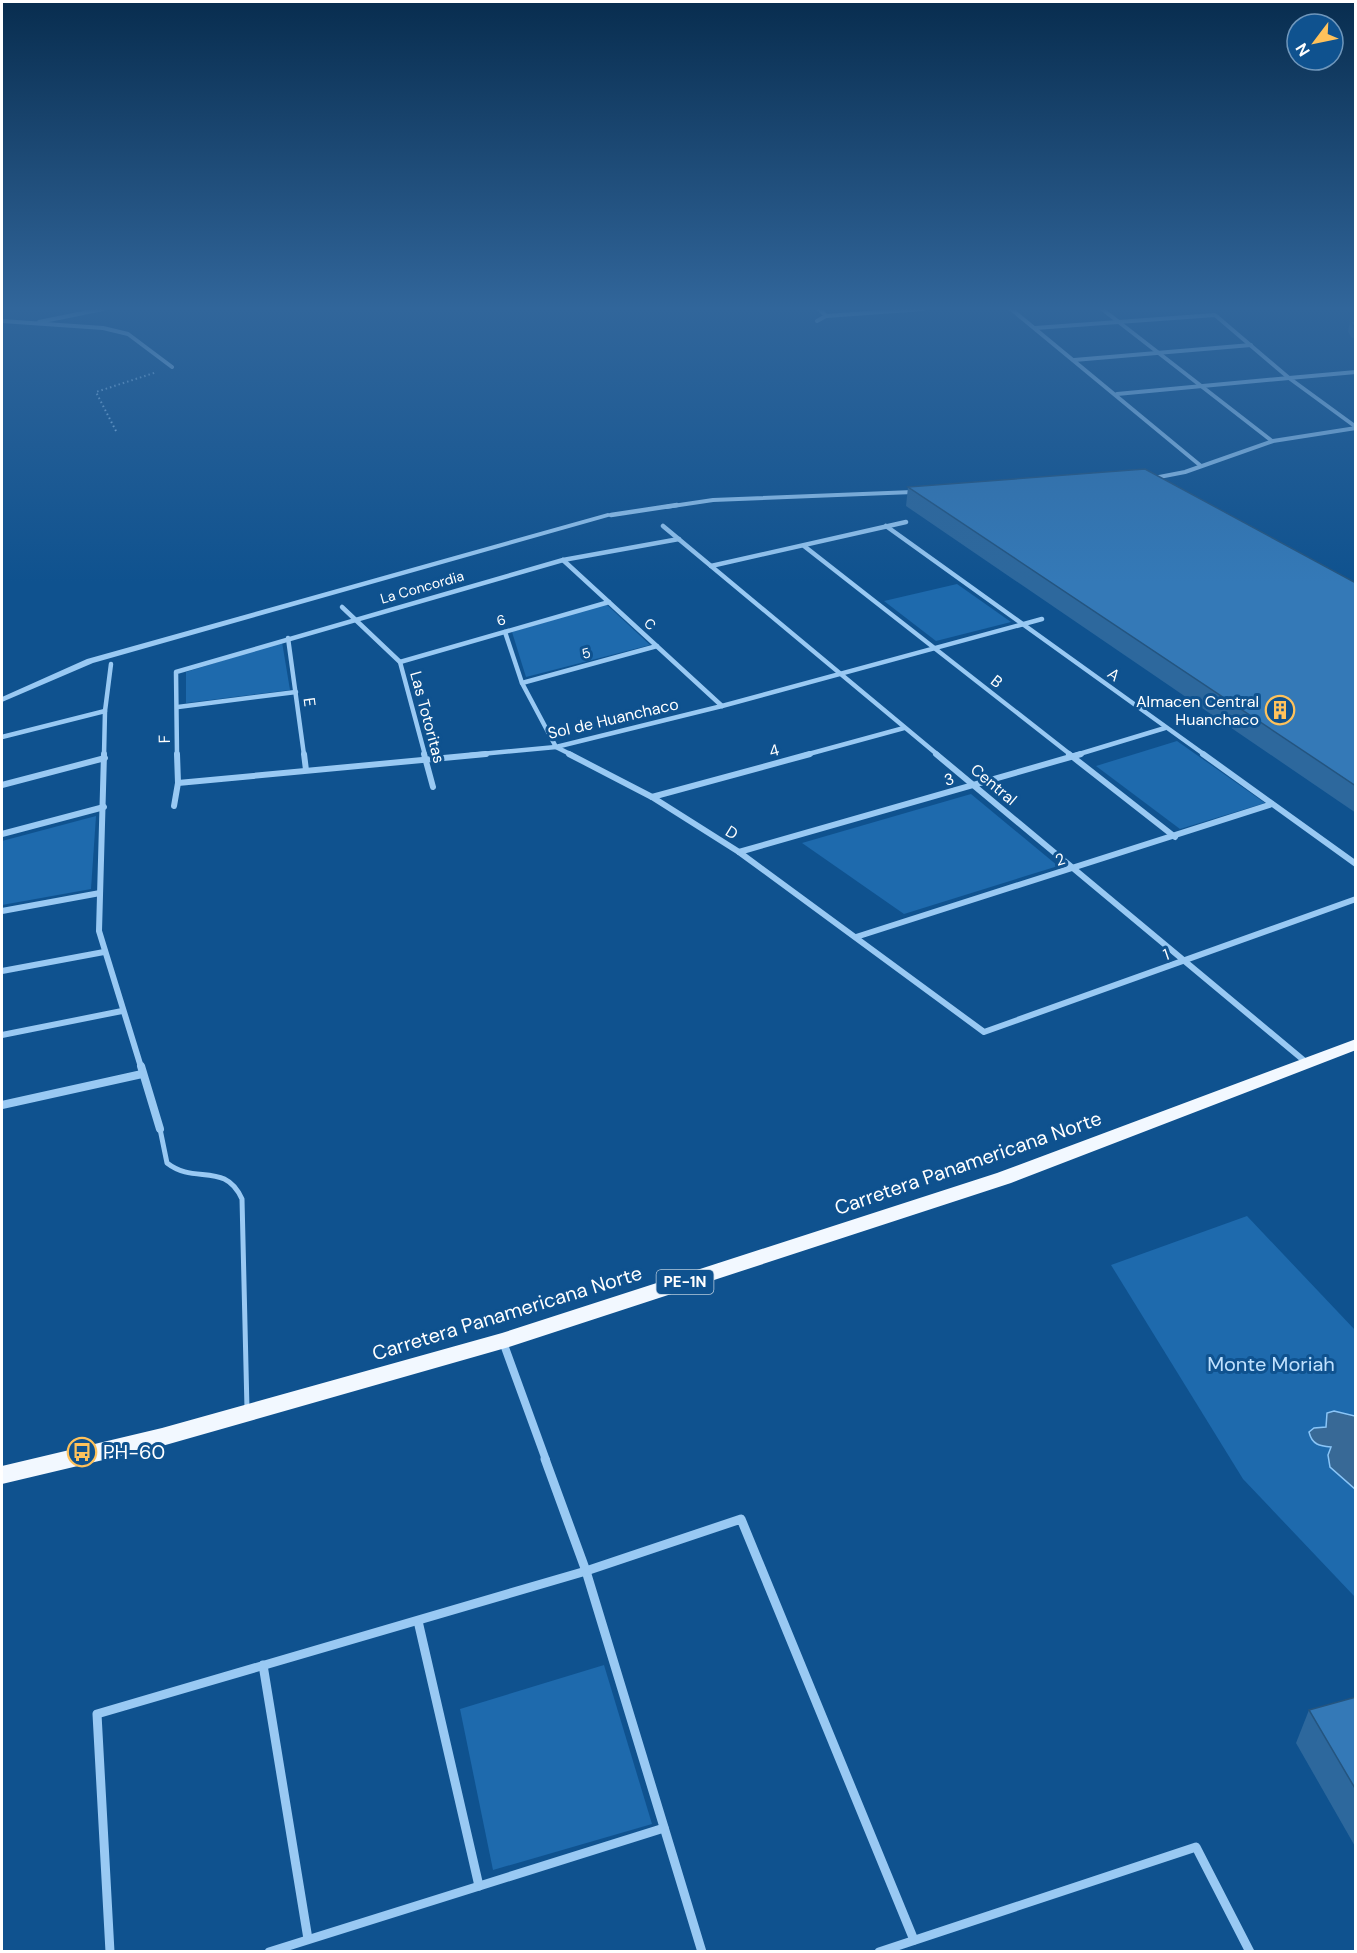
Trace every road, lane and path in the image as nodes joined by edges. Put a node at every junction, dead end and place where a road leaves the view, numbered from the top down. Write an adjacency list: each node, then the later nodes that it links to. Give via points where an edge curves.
1 (100, 400): 6 (path)
2 (1124, 400): 8 (street)
3 (1219, 400): 7 (street)
4 (1319, 400): 5 (street)
5 (1356, 427): 7 (street)
6 (116, 431)
7 (1272, 441): 8 (street)
8 (1201, 466): 9 (street, via 1190,472)
9 (1147, 479)
10 (924, 492): 11 (street, via 713,500)
11 (611, 515): 34 (street, via 90,661)
12 (906, 522): 14 (street)
13 (663, 526): 15 (street, Central)
14 (886, 526): 16 (street); 23 (street, A)
15 (678, 539): 17 (street, La Concordia); 18 (street, Central)
16 (804, 546): 18 (street); 27 (street, B)
17 (563, 560): 19 (street, C); 21 (street, La Concordia)
18 (711, 566): 31 (street, Central)
19 (609, 602): 24 (street, 6); 26 (street, C)
20 (342, 607): 21 (street, Las Totoritas)
21 (355, 619): 25 (street, La Concordia); 28 (street, Las Totoritas)
22 (1042, 619): 23 (street, Sol de Huanchaco)
23 (1022, 625): 27 (street, Sol de Huanchaco); 38 (street, A)
24 (505, 632): 28 (street, 6); 32 (street)
25 (288, 638): 30 (street, La Concordia); 33 (street, E)
26 (657, 646): 32 (street, 5); 35 (street, C)
27 (934, 648): 31 (street, Sol de Huanchaco); 42 (street, B)
28 (400, 662): 44 (street, Las Totoritas)
29 (111, 664): 37 (street)
30 (176, 672): 36 (street, F)
31 (839, 674): 35 (street, Sol de Huanchaco); 39 (street, Central)
32 (522, 683): 41 (street)
33 (296, 692): 36 (street); 45 (street, E)
34 (2, 700)
35 (722, 706): 41 (street, Sol de Huanchaco)
36 (178, 707): 46 (street, F)
37 (105, 711): 40 (street); 43 (street)
38 (1166, 728): 42 (street, 3); 51 (street, A)
39 (904, 729): 48 (street, Central); 50 (street, 4)
40 (2, 737)
41 (556, 747): 44 (street, Sol de Huanchaco); 50 (street, D)
42 (1072, 756): 48 (street, 3); 55 (street, B)
43 (105, 758): 47 (street); 53 (street)
44 (425, 759): 45 (street, Sol de Huanchaco); 49 (street, Las Totoritas)
45 (306, 770): 46 (street, Sol de Huanchaco)
46 (178, 783): 52 (street, F)
47 (2, 785)
48 (975, 786): 56 (street, 3); 58 (street, Central)
49 (433, 787)
50 (652, 797): 56 (street, D)
51 (1272, 804): 55 (street, 2); 57 (street, A)
52 (174, 806)
53 (104, 807): 54 (street); 59 (street)
54 (2, 834)
55 (1175, 837): 58 (street, 2)
56 (739, 852): 62 (street, D)
57 (1356, 864)
58 (1074, 869): 62 (street, 2); 64 (street, Central)
59 (100, 893): 61 (street); 63 (street, via 99,931)
60 (1356, 899): 64 (street, 1)
61 (2, 911)
62 (856, 937): 67 (street, D)
63 (104, 952): 65 (street); 66 (street)
64 (1185, 962): 67 (street, 1); 70 (street, Central)
65 (2, 971)
66 (122, 1011): 68 (street); 71 (street)
67 (984, 1032)
68 (2, 1035)
69 (1356, 1044): 70 (highway, Carretera Panamericana Norte / PE-1N)
70 (1307, 1064): 74 (highway, Carretera Panamericana Norte / PE-1N, via 1004,1178)
71 (142, 1074): 72 (street); 73 (street)
72 (2, 1105)
73 (160, 1129): 75 (lane, via 171,1167 183,1173 219,1175 234,1182 240,1190)
74 (502, 1341): 75 (highway, Carretera Panamericana Norte / PE-1N); 77 (street)
75 (247, 1413): 76 (highway, Carretera Panamericana Norte / PE-1N)
76 (2, 1475)
77 (586, 1571): 78 (street); 80 (street); 83 (street, via 741,1519)
78 (418, 1621): 79 (street); 81 (street)
79 (263, 1665): 82 (street); 84 (street, via 97,1714)
80 (664, 1828): 81 (street); 86 (street)
81 (478, 1886): 82 (street)
82 (308, 1939): 85 (street)
83 (914, 1940): 87 (street); 88 (street, via 1196,1847)
84 (110, 1952)
85 (269, 1952)
86 (702, 1952)
87 (879, 1952)
88 (1250, 1952)

